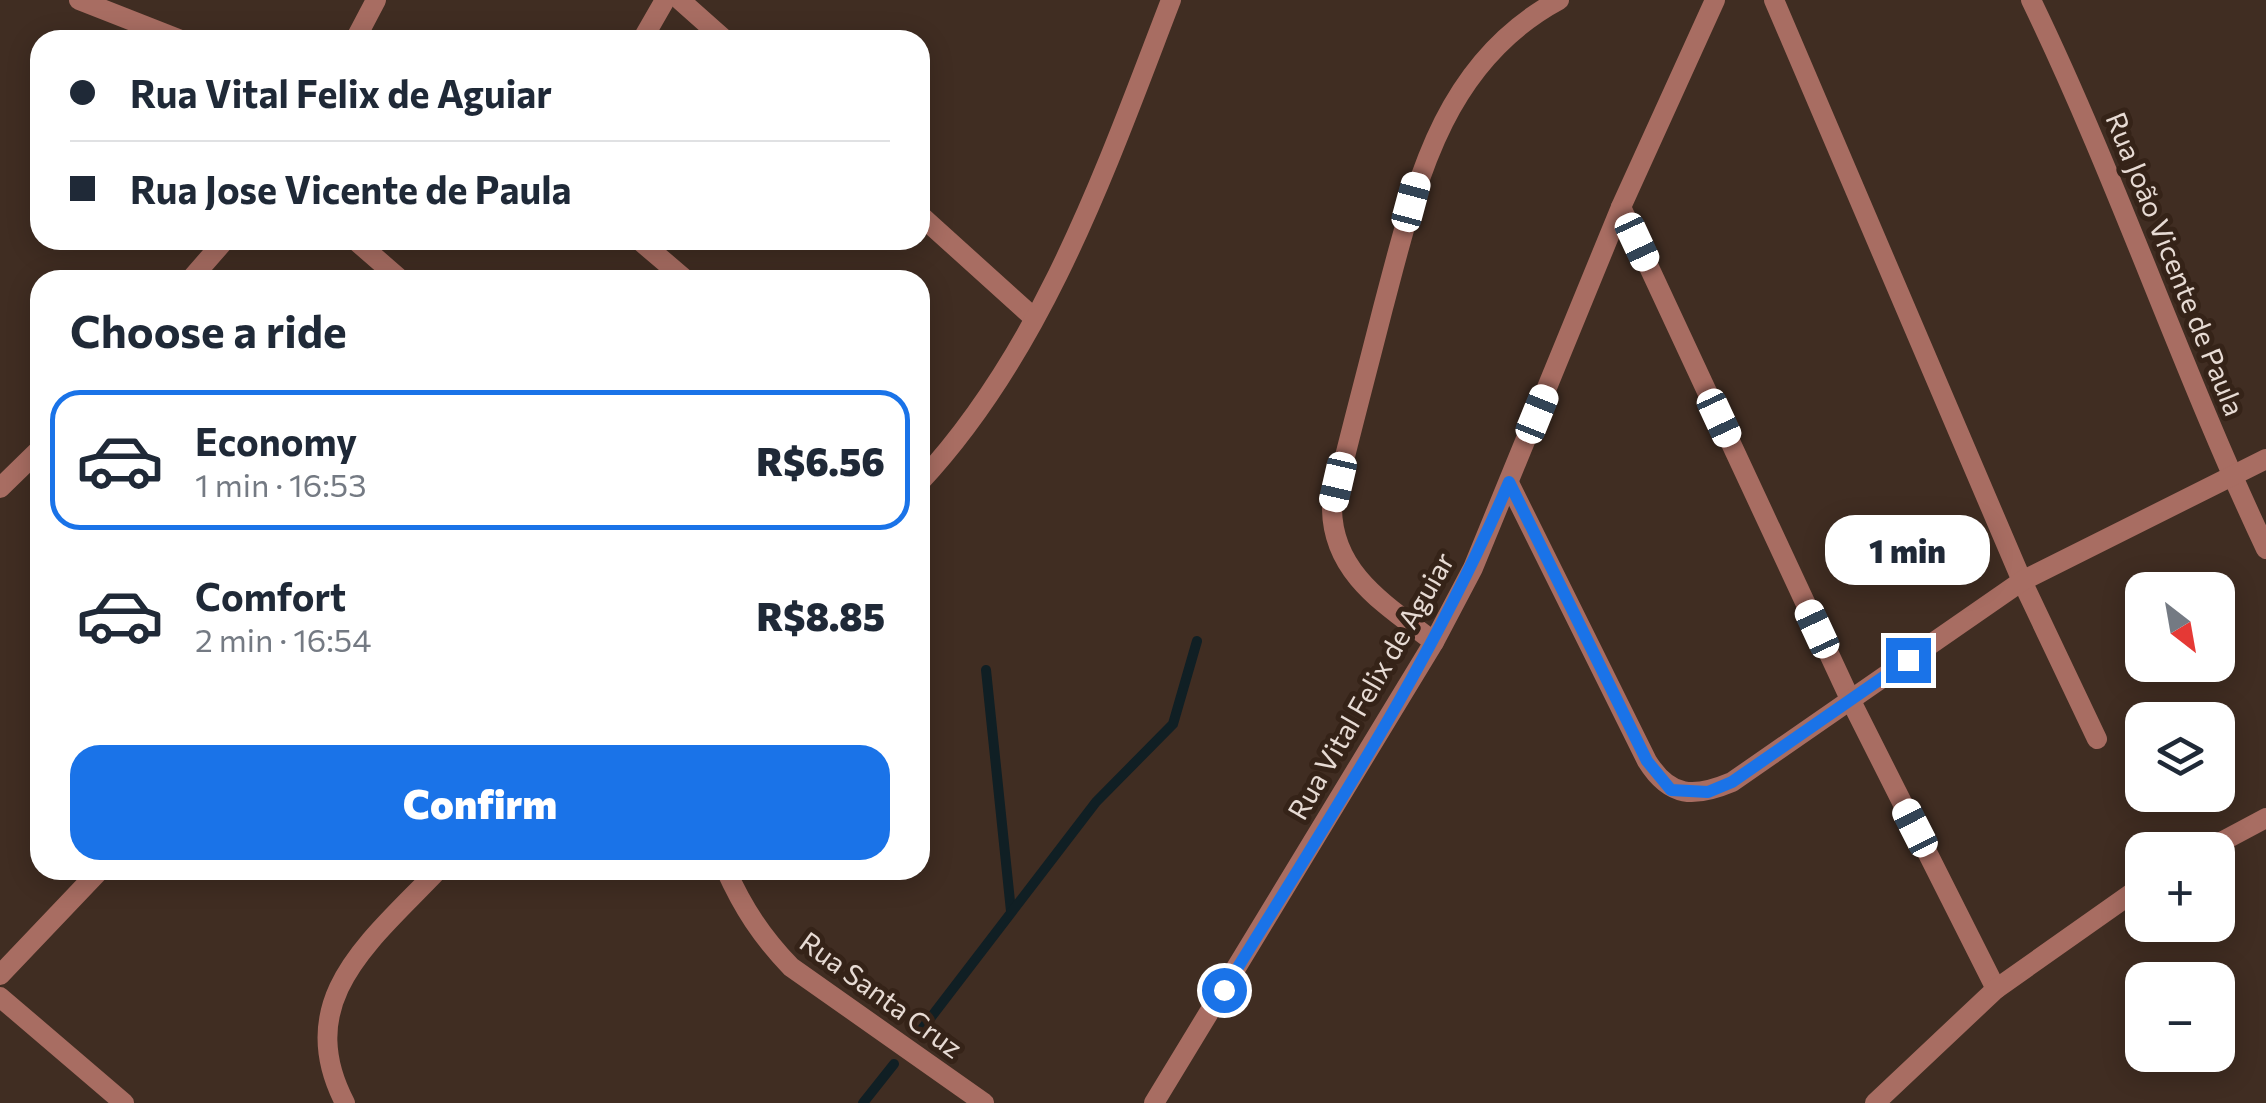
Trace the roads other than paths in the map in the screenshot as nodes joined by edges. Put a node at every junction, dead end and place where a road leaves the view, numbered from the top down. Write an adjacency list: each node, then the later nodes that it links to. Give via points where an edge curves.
1 (79, 0): 10 (street)
2 (376, 0): 11 (street)
3 (665, 0): 12 (street)
4 (680, 0): 13 (street)
5 (1171, 0): 22 (street, via 1095,191)
6 (1560, 0): 31 (street, via 1506,36 1474,74 1420,169 1332,509 1351,572)
7 (1715, 0): 14 (street, Rua Vital Felix de Aguiar)
8 (1774, 0): 30 (street)
9 (2031, 0): 26 (street, Rua João Vicente de Paula, via 2077,95)
10 (156, 30)
11 (360, 30)
12 (648, 30)
13 (713, 30)
14 (1621, 207): 27 (street, Rua Vital Felix de Aguiar); 32 (street)
15 (930, 224): 22 (street)
16 (216, 250): 19 (street)
17 (367, 250): 20 (street)
18 (652, 250): 21 (street)
19 (199, 270)
20 (390, 270)
21 (674, 270)
22 (1033, 317): 25 (street, via 992,392)
23 (30, 458): 28 (street)
24 (2266, 459): 26 (street)
25 (930, 468)
26 (2230, 474): 29 (street, Rua João Vicente de Paula); 30 (street)
27 (1509, 482): 31 (street, Rua Vital Felix de Aguiar); 32 (street, via 1647,761 1671,790 1708,792 1732,782)
28 (0, 488)
29 (2266, 549)
30 (2022, 581): 32 (street); 33 (street)
31 (1434, 642): 46 (street, Rua Vital Felix de Aguiar)
32 (1850, 699): 41 (street)
33 (2097, 739)
34 (2266, 818): 35 (street)
35 (2235, 835)
36 (90, 880): 40 (street)
37 (429, 880): 44 (street, via 354,959 333,997 327,1060)
38 (731, 880): 45 (street, Rua Santa Cruz, via 766,941 792,967)
39 (2125, 898): 41 (street)
40 (0, 974)
41 (1996, 989): 47 (street)
42 (0, 997): 43 (street)
43 (124, 1103)
44 (345, 1103)
45 (984, 1103)
46 (1154, 1103)
47 (1875, 1103)

